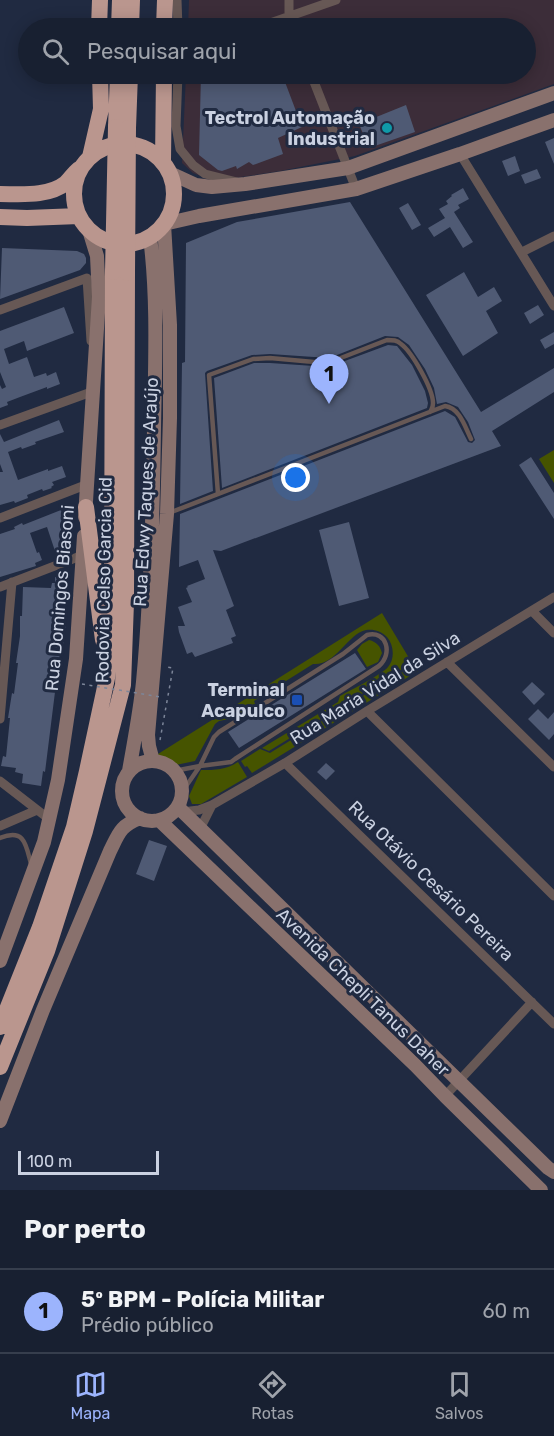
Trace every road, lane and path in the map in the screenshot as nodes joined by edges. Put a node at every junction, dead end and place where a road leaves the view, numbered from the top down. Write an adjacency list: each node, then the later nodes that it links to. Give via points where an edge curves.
1 (100, 0): 9 (highway)
2 (120, 0): 10 (highway)
3 (132, 0): 11 (highway)
4 (165, 0): 12 (highway)
5 (177, 0): 13 (street)
6 (289, 0): 8 (street)
7 (336, 0): 8 (street)
8 (289, 17): 14 (street)
9 (99, 18)
10 (119, 18)
11 (131, 18)
12 (168, 18)
13 (171, 18)
14 (286, 18)
15 (100, 84): 25 (highway, via 100,109)
16 (119, 84): 23 (highway, Rodovia Celso Garcia Cid)
17 (129, 84): 23 (highway, Rodovia Celso Garcia Cid)
18 (164, 84): 26 (highway)
19 (178, 84): 28 (street, via 176,126 180,149 205,174)
20 (315, 84): 27 (street)
21 (554, 93): 27 (main road)
22 (554, 120): 24 (main road)
23 (122, 128): 38 (highway, Rodovia Celso Garcia Cid, bridge)
24 (460, 154): 29 (main road); 37 (street)
25 (87, 159): 26 (highway, via 120,143 152,152); 30 (highway, via 65,183 48,191); 31 (highway, via 74,188)
26 (166, 167): 28 (main road, via 196,185); 33 (highway, via 174,186 174,199)
27 (348, 168): 28 (main road); 29 (street)
28 (245, 184)
29 (356, 189): 33 (main road)
30 (0, 194)
31 (79, 216): 32 (highway); 34 (highway)
32 (0, 217)
33 (164, 224): 36 (highway); 48 (main road, Rua Edwy Taques de Araújo, via 170,325)
34 (89, 230): 36 (highway, via 110,243 134,243); 41 (main road, Rua Domingos Biasoni, via 97,256 99,297)
35 (554, 236): 37 (street)
36 (150, 237): 50 (main road, Rua Edwy Taques de Araújo, via 154,279)
37 (522, 252): 39 (street)
38 (120, 272): 59 (highway, Rodovia Celso Garcia Cid); 89 (highway, Rodovia Celso Garcia Cid, via 126,602 123,685 85,831 50,940)
39 (554, 306)
40 (0, 309): 41 (street, via 87,278)
41 (94, 391): 43 (street); 45 (main road, Rua Domingos Biasoni)
42 (430, 412): 44 (lane, via 445,406 454,409); 46 (lane); 46 (lane, via 433,403 423,376 404,346 395,340 333,361 253,359 209,375)
43 (0, 426)
44 (471, 439)
45 (88, 484): 47 (main road, Rua Domingos Biasoni); 49 (street)
46 (218, 494): 48 (lane)
47 (86, 507): 51 (main road, Rua Domingos Biasoni); 59 (highway)
48 (167, 514): 50 (lane); 66 (main road, Rua Edwy Taques de Araújo, via 148,735)
49 (0, 518)
50 (153, 520): 70 (main road, Rua Edwy Taques de Araújo, via 142,683)
51 (83, 555): 52 (street); 78 (main road, Rua Domingos Biasoni, via 76,659)
52 (12, 582): 53 (street); 62 (street)
53 (0, 587)
54 (554, 597): 55 (street, Rua Maria Vidal da Silva)
55 (532, 611): 56 (street); 57 (street, Rua Maria Vidal da Silva)
56 (554, 633)
57 (447, 662): 63 (street, Rua Maria Vidal da Silva); 69 (street)
58 (166, 667): 65 (path, via 173,668)
59 (107, 678): 88 (highway, Rodovia Celso Garcia Cid, via 74,827)
60 (82, 684): 61 (path, bridge)
61 (161, 697)
62 (1, 698): 64 (street)
63 (367, 711): 67 (street, Rua Maria Vidal da Silva); 84 (street)
64 (0, 718)
65 (159, 747)
66 (153, 761): 70 (main road); 71 (main road)
67 (285, 763): 74 (street, Rua Maria Vidal da Silva); 86 (street, Rua Otávio Cesário Pereira)
68 (200, 766): 68 (lane, via 219,732 344,654 367,635 376,634 383,639 387,652 379,666 231,762); 71 (lane); 73 (lane)
69 (554, 767)
70 (129, 771): 77 (main road, via 123,797 126,806)
71 (174, 771): 73 (main road)
72 (0, 781): 75 (street)
73 (182, 792): 76 (main road)
74 (212, 805): 76 (street, Rua Maria Vidal da Silva); 81 (street)
75 (37, 810): 78 (street); 80 (street)
76 (180, 810): 79 (main road); 81 (main road, Avenida Chepli Tanus Daher)
77 (140, 818): 79 (main road); 92 (main road, via 123,827 110,851)
78 (49, 819): 83 (main road, Rua Domingos Biasoni)
79 (159, 820): 91 (main road, Avenida Chepli Tanus Daher)
80 (0, 825)
81 (201, 831): 90 (main road, Avenida Chepli Tanus Daher)
82 (0, 838): 83 (lane, via 15,834 21,837)
83 (33, 871): 85 (main road, Rua Domingos Biasoni)
84 (554, 897)
85 (0, 961)
86 (532, 1002): 87 (street, Rua Otávio Cesário Pereira); 90 (street)
87 (554, 1024)
88 (0, 1027)
89 (0, 1067)
90 (458, 1081): 91 (street); 93 (main road, Avenida Chepli Tanus Daher)
91 (445, 1096): 94 (main road, Avenida Chepli Tanus Daher)
92 (0, 1121)
93 (554, 1172)
94 (541, 1190)

